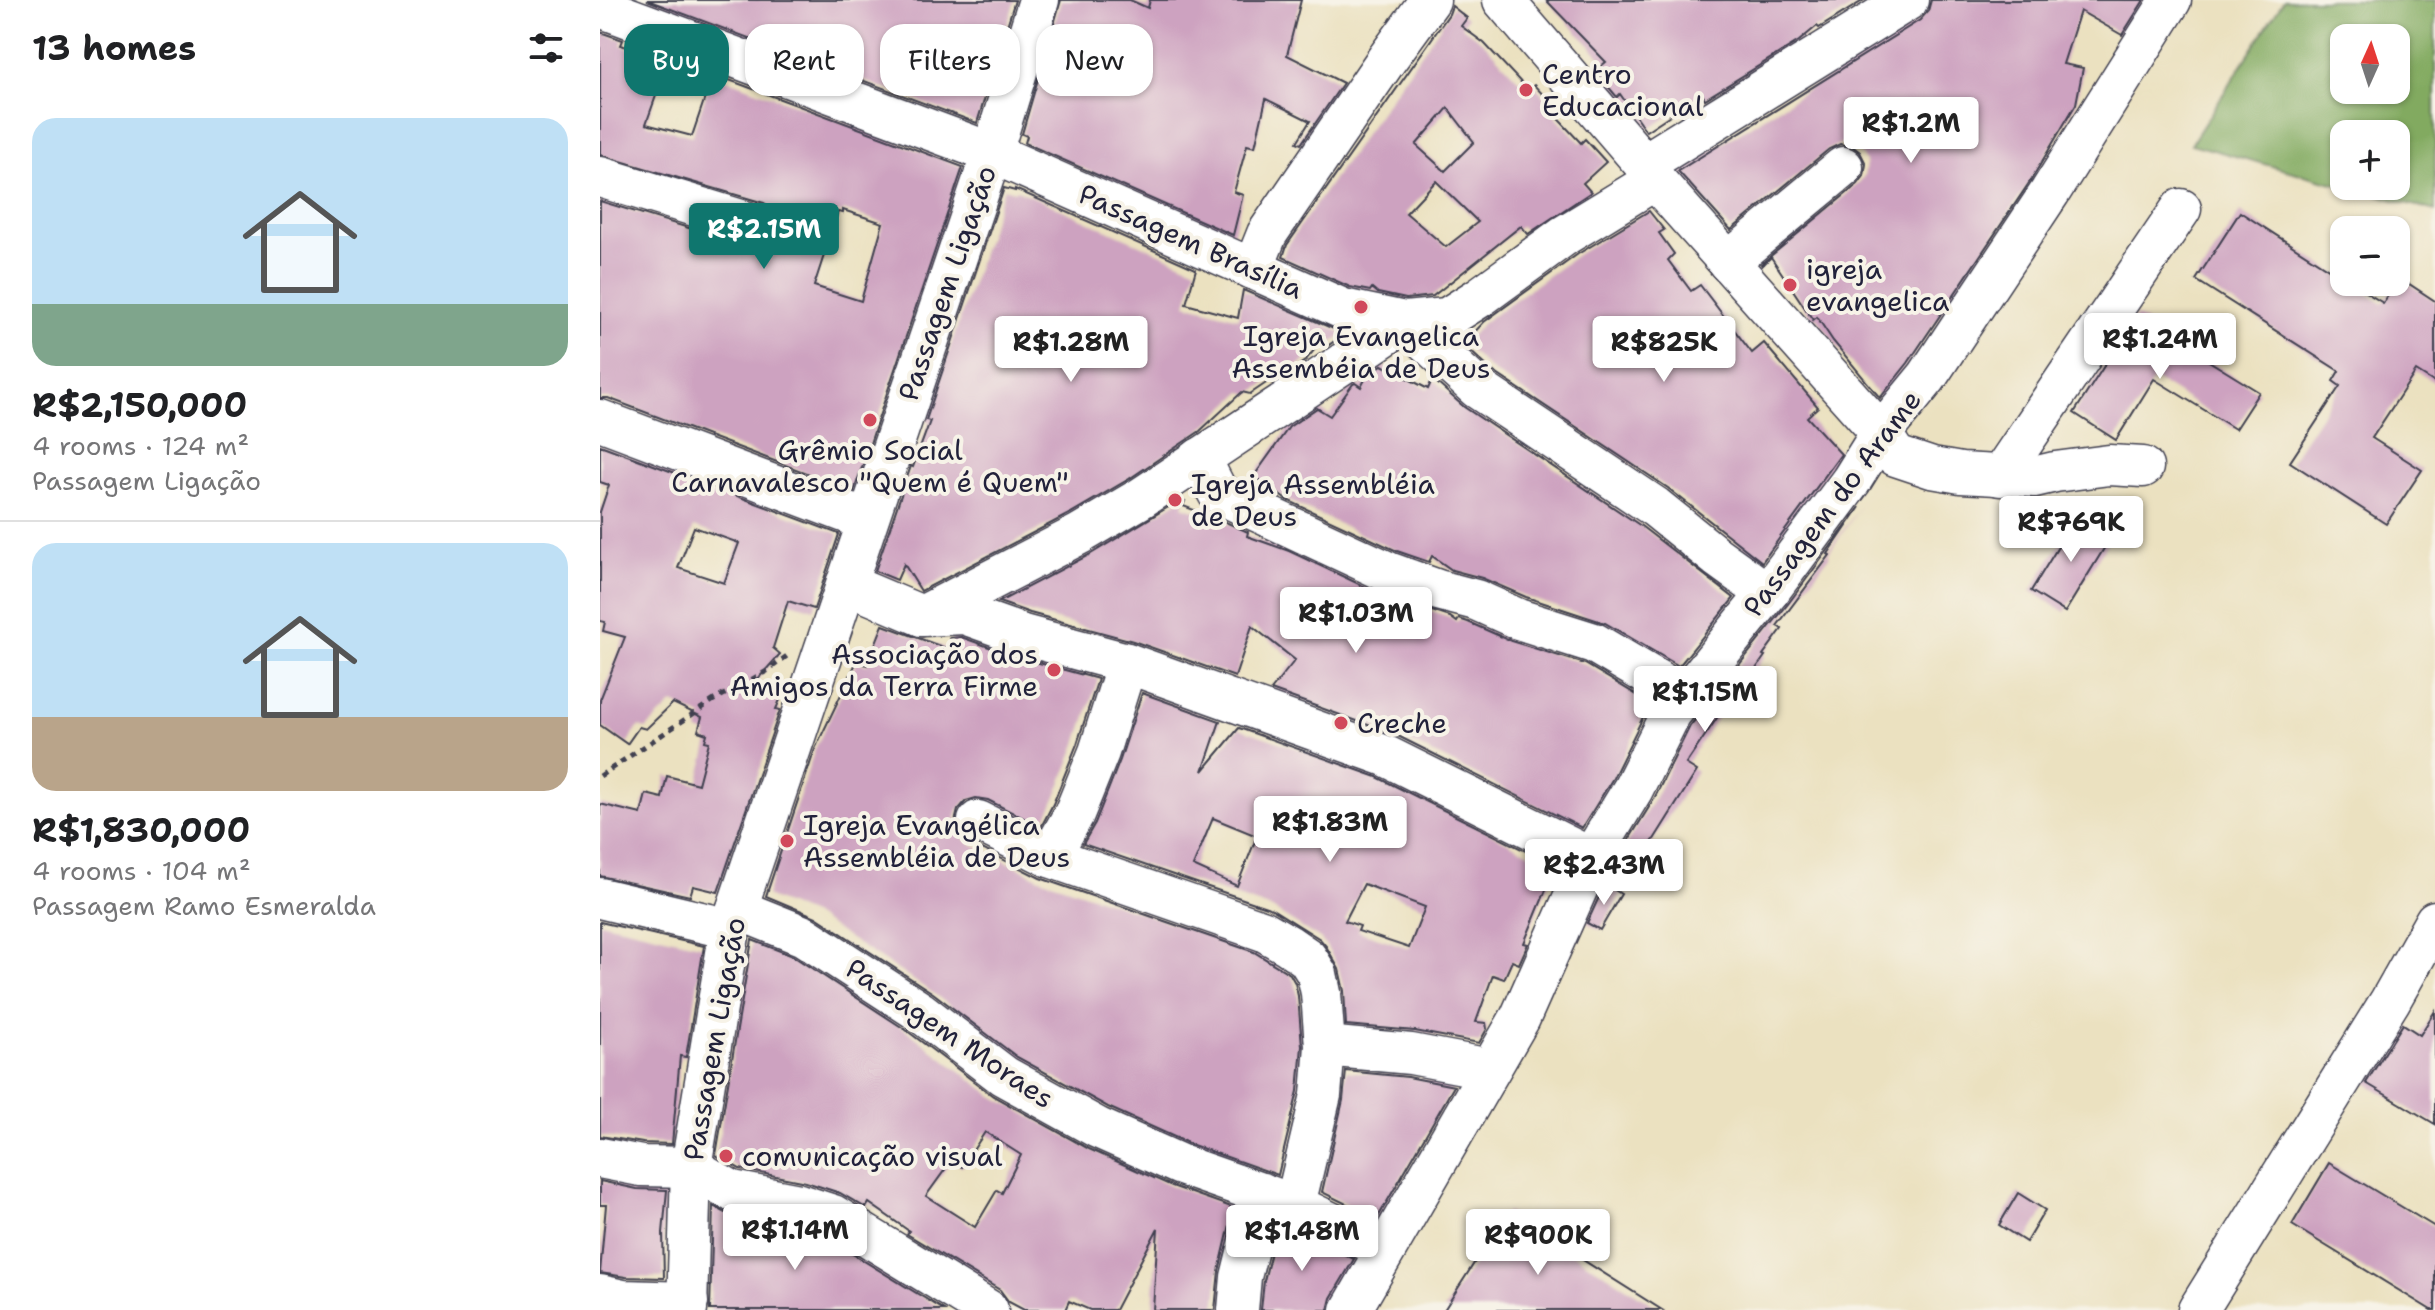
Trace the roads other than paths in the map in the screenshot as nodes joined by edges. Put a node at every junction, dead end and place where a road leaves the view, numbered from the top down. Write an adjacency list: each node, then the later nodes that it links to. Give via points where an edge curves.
1 (1039, 0): 7 (street, Passagem Ligação)
2 (1430, 0): 14 (street, via 1267,234)
3 (1503, 0): 9 (street)
4 (1908, 0): 9 (street)
5 (2171, 0): 17 (street, Passagem do Arame, via 1961,327)
6 (600, 7): 7 (street, Passagem Brasília)
7 (992, 153): 14 (street, Passagem Brasília); 21 (street, Passagem Ligação)
8 (1843, 167): 13 (street)
9 (1650, 172): 13 (street); 15 (street, via 1447,318)
10 (600, 177): 12 (street)
11 (2181, 209): 20 (street)
12 (757, 225)
13 (1728, 262): 17 (street)
14 (1253, 269): 15 (street, Passagem Brasília, via 1343,309)
15 (1405, 322): 18 (street); 23 (street, via 1477,388 1655,507 1757,586)
16 (600, 420): 21 (street)
17 (1881, 433): 20 (street, via 1896,456 1932,468); 23 (street, Passagem do Arame)
18 (1200, 458): 24 (street, via 1080,534); 26 (street, via 1218,493 1345,554 1594,643 1682,695)
19 (2143, 467): 20 (street, via 2109,465 2034,477)
20 (2000, 476)
21 (866, 520): 22 (street, Passagem Ligação)
22 (846, 584): 24 (street); 31 (street, Passagem Ligação)
23 (1770, 590): 26 (street, Passagem do Arame)
24 (922, 616): 25 (street, via 964,614)
25 (1127, 663): 28 (street, via 1099,752); 29 (street, via 1386,756)
26 (1699, 680): 29 (street, Passagem do Arame, via 1671,713)
27 (978, 821): 28 (street)
28 (1050, 857): 33 (street, via 1264,931 1307,958 1321,993)
29 (1591, 858): 34 (street, Passagem do Arame, via 1520,1018)
30 (600, 898): 31 (street, Passagem Moraes)
31 (733, 919): 36 (street, Passagem Ligação); 37 (street, Passagem Moraes, via 804,936 919,1011 1004,1076 1098,1128)
32 (2435, 921): 44 (street, via 2403,1009)
33 (1325, 1046): 34 (street); 37 (street, via 1321,1095)
34 (1490, 1069): 38 (street, Passagem do Arame)
35 (600, 1158): 36 (street)
36 (691, 1167): 40 (street, Passagem Ligação); 41 (street, via 732,1191 833,1215)
37 (1278, 1199): 38 (street, Passagem Moraes); 42 (street, via 1241,1277)
38 (1385, 1249): 43 (street, Passagem do Arame)
39 (600, 1295): 40 (street)
40 (688, 1306)
41 (988, 1310)
42 (1238, 1310)
43 (1351, 1310)
44 (2198, 1310)

